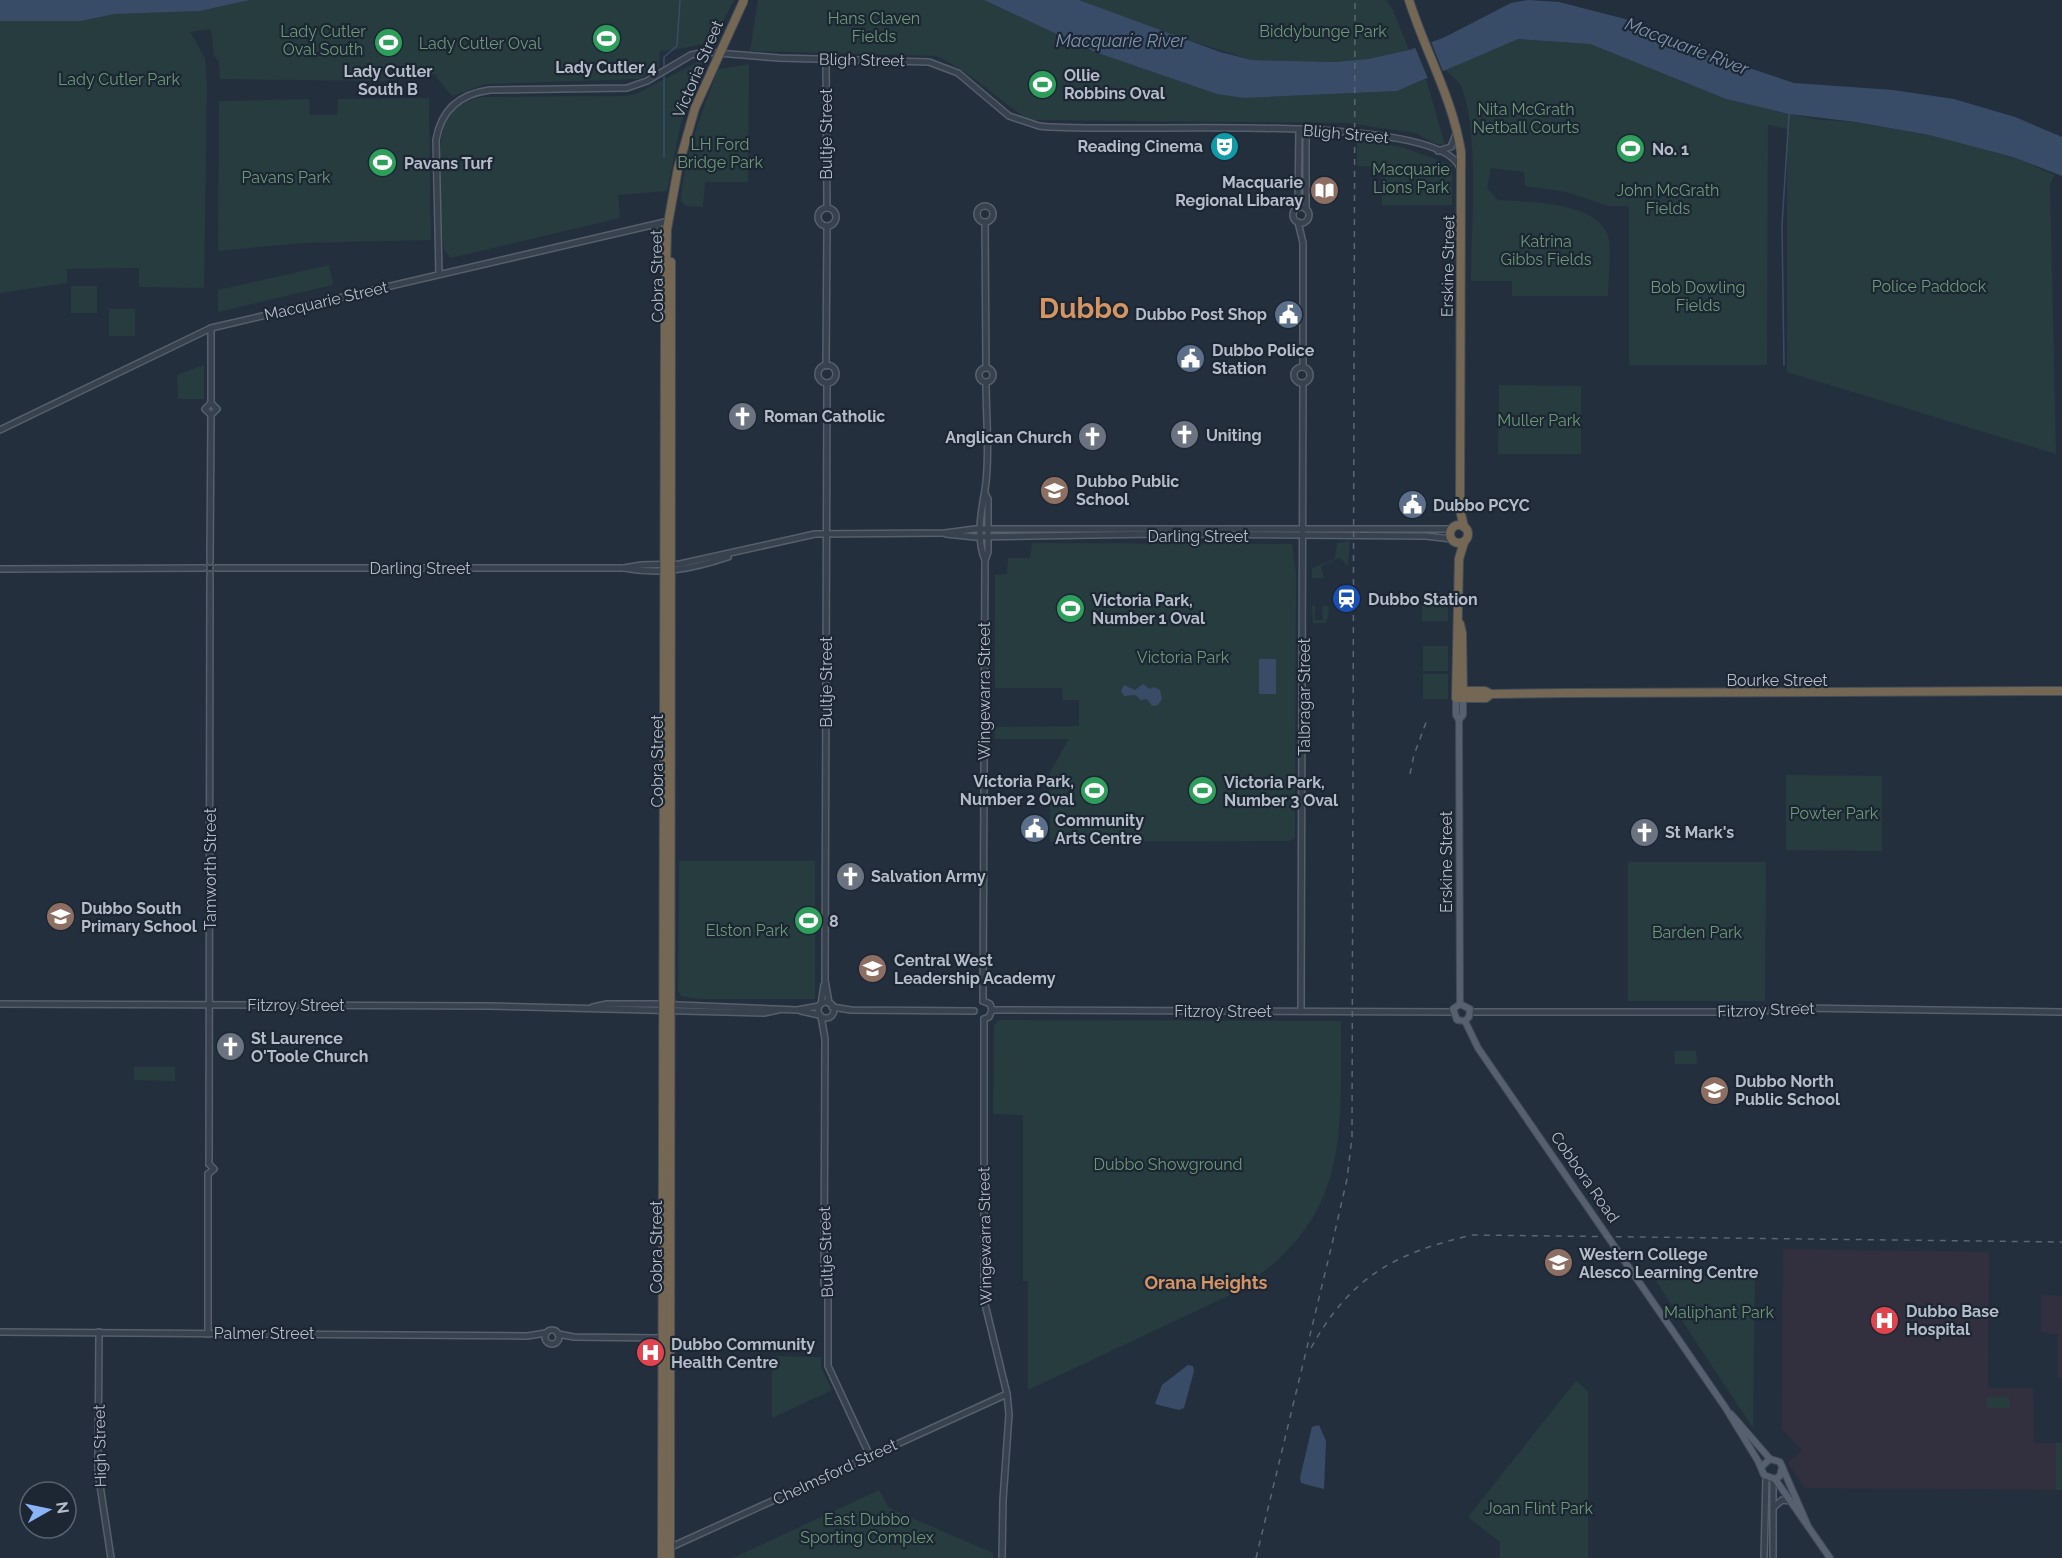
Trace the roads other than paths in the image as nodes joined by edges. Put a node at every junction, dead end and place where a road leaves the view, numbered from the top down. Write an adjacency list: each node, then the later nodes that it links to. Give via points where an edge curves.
1 (744, 0): 14 (highway, Victoria Street, bridge, via 694,108)
2 (1409, 0): 4 (highway, Erskine Street)
3 (826, 59): 5 (street, Bligh Street, via 936,63 958,73 1009,116 1049,127); 11 (street, Bultje Street); 20 (street, Bligh Street, via 705,52 691,55 627,88 490,90 464,96 446,112 436,140)
4 (1455, 125): 7 (street, via 1451,147); 8 (highway, Erskine Street)
5 (1299, 129): 6 (street, Bligh Street); 12 (street)
6 (1306, 130): 7 (street, Bligh Street, via 1381,135); 13 (street)
7 (1437, 151): 9 (street, Bligh Street)
8 (1461, 152): 9 (street, via 1458,156); 10 (highway, Erskine Street)
9 (1448, 155): 10 (street, via 1458,164)
10 (1462, 178): 30 (highway, Erskine Street)
11 (827, 208): 18 (street, via 818,217); 18 (street, via 836,217)
12 (1298, 208): 13 (street); 16 (street, via 1294,215)
13 (1306, 209): 16 (street, via 1309,216)
14 (669, 221): 17 (street, Macquarie Street); 19 (highway, Cobra Street); 48 (highway, Cobra Street, via 672,296)
15 (985, 222): 24 (street)
16 (1302, 222): 23 (street)
17 (644, 226): 19 (street, via 659,228); 20 (street, Macquarie Street)
18 (827, 226): 22 (street)
19 (667, 247): 48 (highway, Cobra Street)
20 (439, 274): 21 (street, Macquarie Street)
21 (210, 328): 28 (street, Macquarie Street); 44 (street, via 211,403 205,409 211,415)
22 (826, 366): 26 (street, via 818,375); 26 (street, via 832,367 835,375)
23 (1303, 367): 27 (street, via 1310,375); 27 (street, via 1294,375)
24 (986, 368): 25 (street, via 993,375); 25 (street, via 979,375)
25 (986, 382): 29 (street, Wingewarra Street)
26 (827, 383): 35 (street, Bultje Street)
27 (1303, 383): 37 (street, Talbragar Street)
28 (0, 430)
29 (985, 493): 33 (street, Wingewarra Street); 34 (street, Wingewarra Street)
30 (1460, 510): 31 (highway, Erskine Street); 32 (highway, Erskine Street)
31 (1453, 528): 32 (highway); 37 (street, Darling Street); 40 (highway, Erskine Street)
32 (1464, 528): 41 (highway, Erskine Street)
33 (980, 529): 34 (street, Darling Street); 36 (street, Darling Street); 38 (street, Wingewarra Street)
34 (988, 530): 37 (street, Darling Street); 39 (street, Wingewarra Street)
35 (826, 533): 36 (street, Darling Street); 48 (street, Darling Street, via 709,563); 52 (street, Bultje Street)
36 (945, 533): 38 (street, Darling Street)
37 (1302, 534): 39 (street, Darling Street); 40 (street, Darling Street, via 1417,536); 64 (street, Talbragar Street)
38 (981, 537): 39 (street, Darling Street); 43 (street, Wingewarra Street)
39 (988, 537): 43 (street, Wingewarra Street)
40 (1453, 541): 41 (highway); 42 (highway, Erskine Street)
41 (1464, 542): 42 (highway, Erskine Street)
42 (1460, 559): 51 (highway, Erskine Street)
43 (985, 560): 53 (street, Wingewarra Street)
44 (210, 562): 46 (street); 47 (street)
45 (0, 568): 46 (street)
46 (204, 568): 49 (street)
47 (216, 568): 48 (street, Darling Street, via 624,568 641,564); 49 (street)
48 (668, 568): 59 (highway, Cobra Street)
49 (210, 574): 56 (street, Tamworth Street)
50 (2062, 691): 51 (highway, Bourke Street, via 1485,691)
51 (1459, 695): 55 (main road, Erskine Street, via 1456,715)
52 (825, 980): 57 (street, Bultje Street); 58 (street, Bultje Street)
53 (983, 1001): 62 (street); 63 (street)
54 (0, 1004): 56 (street, Fitzroy Street)
55 (1460, 1004): 65 (main road); 66 (main road, via 1467,1005)
56 (210, 1005): 59 (street, Fitzroy Street, via 599,1004); 79 (street, Tamworth Street, via 209,1164 204,1168 208,1174)
57 (820, 1005): 58 (street, Fitzroy Street); 60 (street, Fitzroy Street); 69 (street, Bultje Street)
58 (831, 1005): 61 (street); 68 (street, Bultje Street)
59 (668, 1008): 60 (street, Fitzroy Street, via 764,1013); 73 (highway, Cobra Street); 74 (highway, Cobra Street)
60 (797, 1010): 69 (street, Fitzroy Street)
61 (851, 1010): 63 (street); 68 (street)
62 (992, 1010): 64 (street, Fitzroy Street); 70 (street)
63 (974, 1011): 70 (street)
64 (1301, 1011): 65 (street, Fitzroy Street)
65 (1453, 1012): 71 (main road, via 1457,1020)
66 (1470, 1012): 67 (street, Fitzroy Street, via 1746,1012 1808,1008); 71 (main road)
67 (2062, 1012)
68 (831, 1015): 69 (street, Fitzroy Street); 72 (street, Bultje Street)
69 (820, 1016): 72 (street, Bultje Street)
70 (984, 1019): 84 (street, Wingewarra Street, via 984,1300)
71 (1465, 1021): 85 (main road, Cobbora Road, via 1479,1048)
72 (825, 1039): 86 (street, Bultje Street, via 828,1366)
73 (663, 1281): 74 (highway); 75 (highway, Cobra Street)
74 (670, 1291): 75 (highway, Cobra Street)
75 (666, 1323): 82 (highway, via 667,1333); 94 (highway, Cobra Street)
76 (0, 1332): 77 (street, Palmer Street)
77 (99, 1332): 79 (street, Palmer Street); 95 (street, High Street, via 98,1472)
78 (546, 1333): 80 (street, Palmer Street); 81 (street, Palmer Street, via 552,1330); 83 (street)
79 (208, 1334): 80 (street, Palmer Street)
80 (527, 1336): 83 (street, Palmer Street)
81 (558, 1337): 82 (street); 83 (street, Palmer Street, via 552,1345)
82 (662, 1338): 94 (highway, Cobra Street)
83 (545, 1341)
84 (1007, 1394): 86 (street, Chelmsford Street); 98 (street, Wingewarra Street, via 1009,1427 1002,1500)
85 (1725, 1407): 87 (main road, Cobbora Road); 88 (main road, Cobbora Road)
86 (870, 1456): 94 (street, Chelmsford Street)
87 (1770, 1458): 88 (main road); 89 (main road, via 1778,1460)
88 (1761, 1467): 90 (main road)
89 (1782, 1467): 90 (main road, via 1781,1473); 93 (main road)
90 (1771, 1478): 91 (main road); 92 (street); 99 (street)
91 (1791, 1501): 92 (street, via 1778,1501); 93 (main road)
92 (1773, 1512): 100 (street)
93 (1808, 1527): 101 (main road)
94 (666, 1549): 96 (highway, Cobra Street); 97 (highway, Cobra Street)
95 (111, 1558)
96 (662, 1558)
97 (670, 1558)
98 (1002, 1558)
99 (1764, 1558)
100 (1773, 1558)
101 (1830, 1558)

